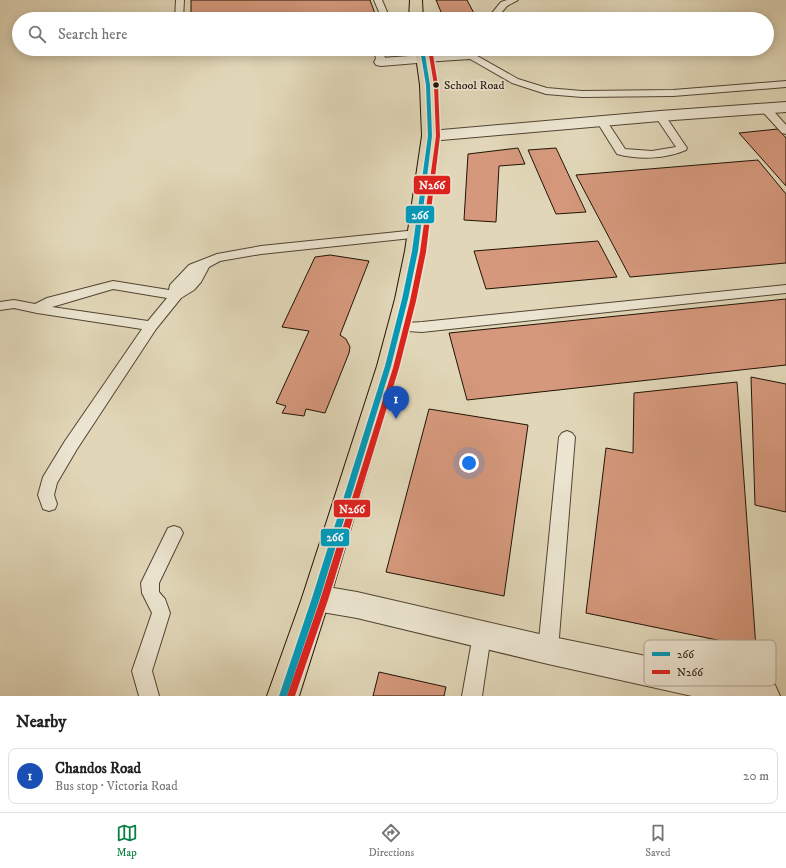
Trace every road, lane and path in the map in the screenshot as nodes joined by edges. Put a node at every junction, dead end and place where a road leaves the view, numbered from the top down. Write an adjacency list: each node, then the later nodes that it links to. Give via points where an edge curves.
1 (180, 0): 5 (lane)
2 (378, 0): 6 (lane)
3 (416, 0): 7 (main road)
4 (514, 0): 8 (lane, via 504,4)
5 (179, 12)
6 (383, 12)
7 (416, 12)
8 (497, 12)
9 (423, 56): 17 (main road)
10 (479, 56): 11 (lane, via 515,81 546,92 673,93)
11 (786, 84)
12 (786, 107): 13 (street)
13 (765, 108): 14 (street); 16 (lane)
14 (660, 116): 15 (street); 15 (lane, via 682,148 630,154 621,152)
15 (602, 122): 17 (street)
16 (786, 131)
17 (430, 136): 18 (main road)
18 (416, 234): 20 (lane, via 261,250 217,258 203,265 203,270 186,291); 24 (main road, via 415,251)
19 (786, 289): 24 (lane)
20 (176, 295): 22 (lane, via 113,285 52,301); 23 (lane)
21 (0, 306): 22 (lane, via 14,304)
22 (37, 310): 23 (lane)
23 (151, 326): 26 (lane, via 71,444 49,482 46,495)
24 (398, 328): 28 (main road)
25 (567, 437): 30 (lane)
26 (49, 504)
27 (174, 533): 33 (lane, via 150,583 149,590 161,614 142,671)
28 (316, 598): 29 (street, via 357,605); 34 (main road)
29 (482, 635): 30 (street); 35 (lane)
30 (548, 650): 31 (street)
31 (644, 670)
32 (717, 686): 36 (street)
33 (149, 696)
34 (283, 696)
35 (472, 696)
36 (764, 696)

